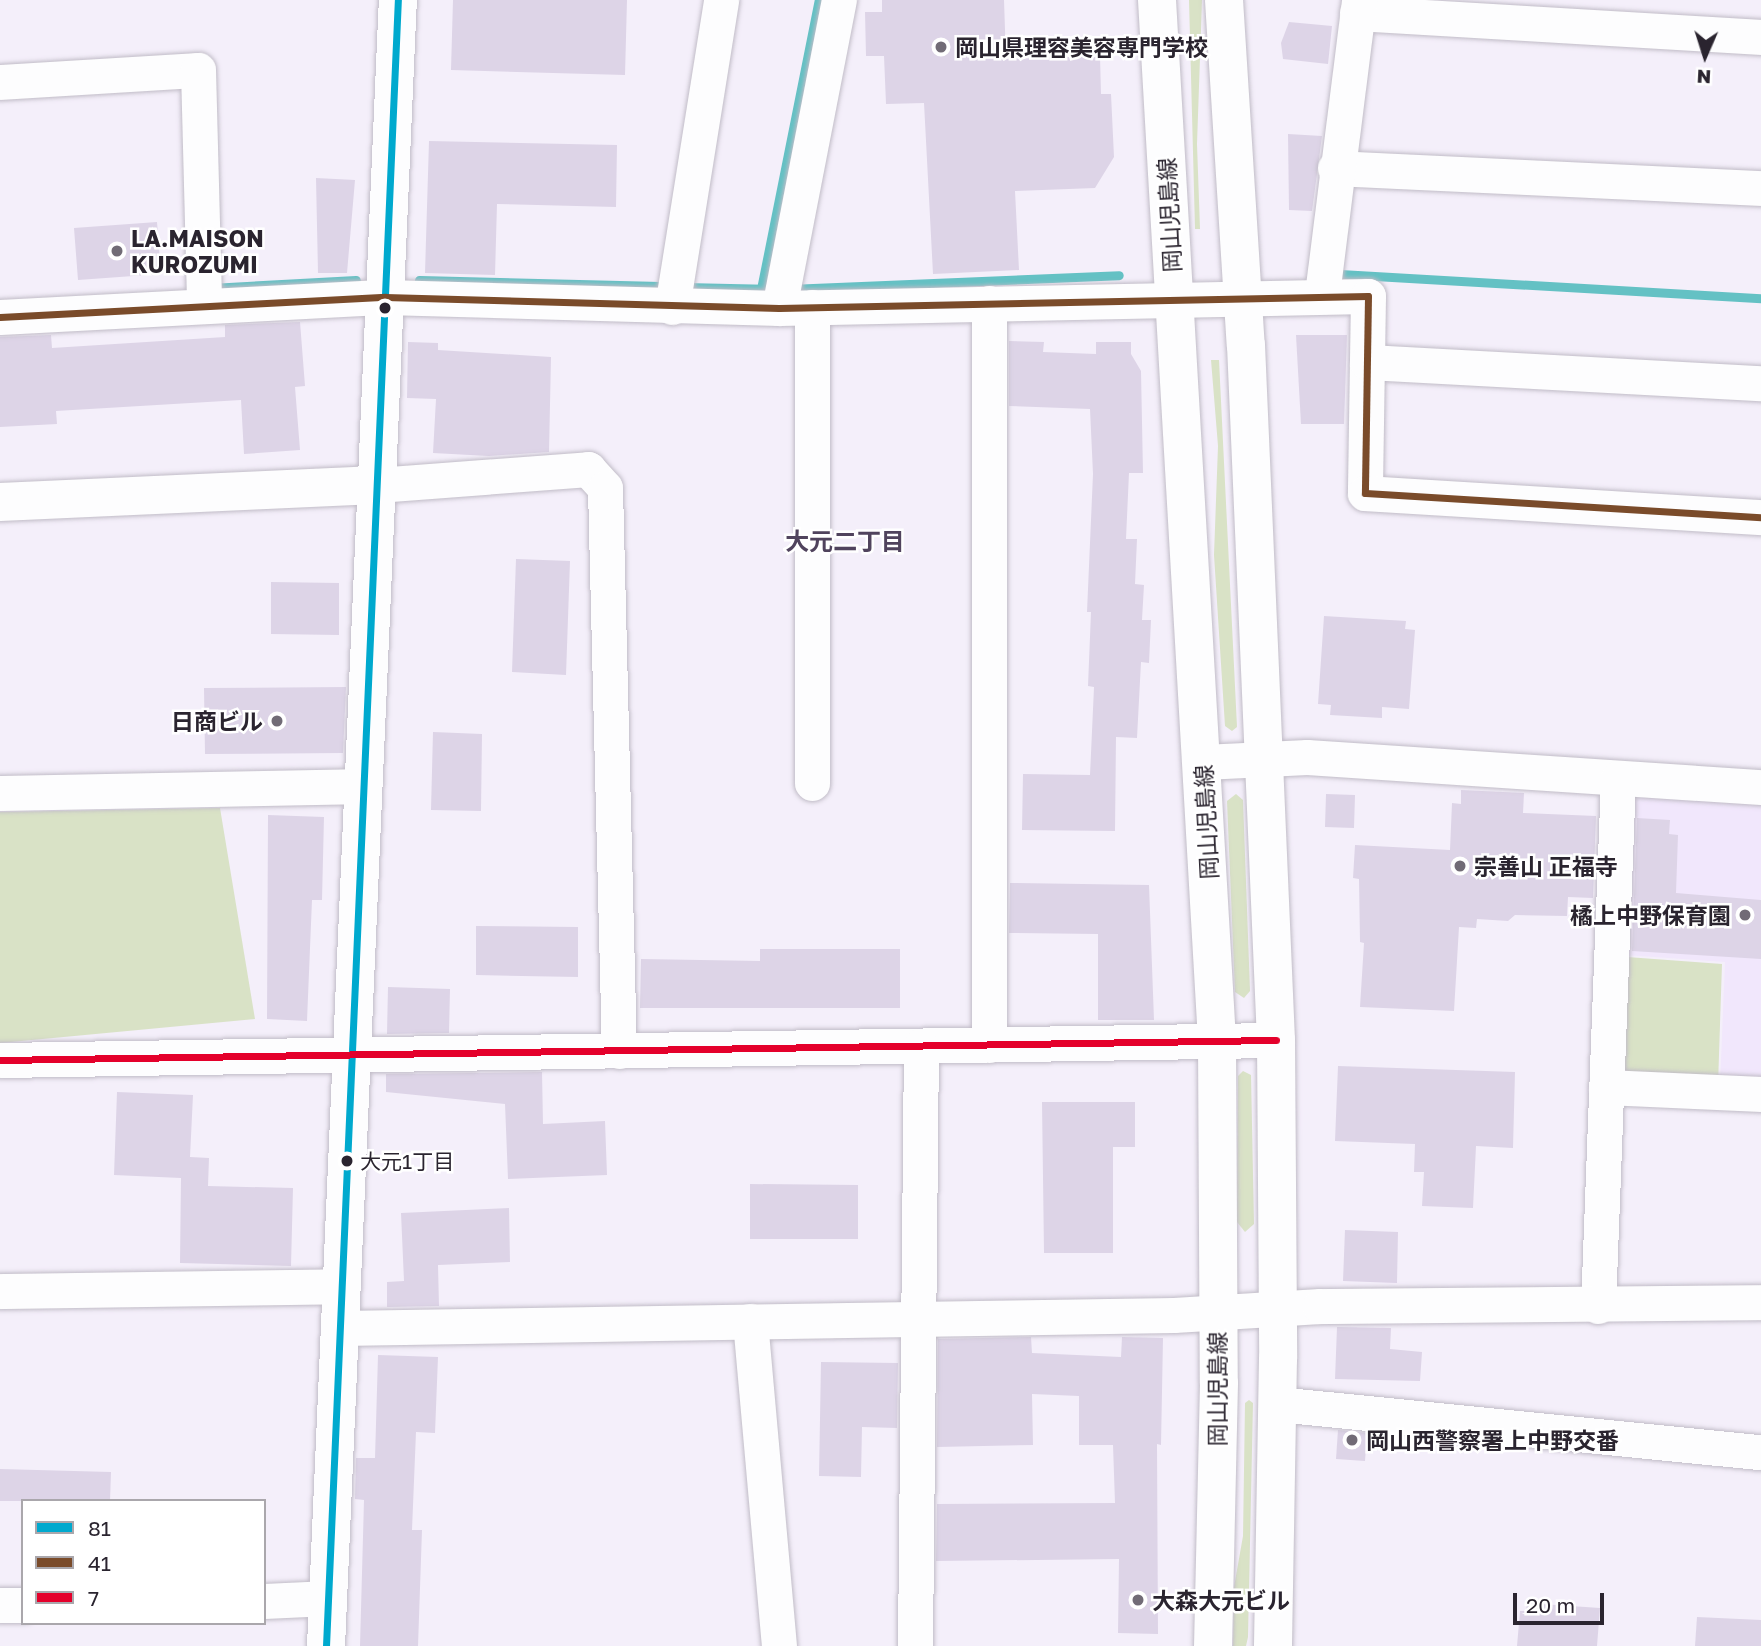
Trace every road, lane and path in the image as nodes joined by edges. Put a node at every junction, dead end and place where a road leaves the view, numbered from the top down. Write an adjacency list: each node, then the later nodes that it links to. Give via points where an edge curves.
1 (398, 0): 14 (main road)
2 (721, 0): 12 (street)
3 (839, 0): 17 (street)
4 (1157, 0): 16 (main road, 岡山児島線)
5 (1224, 0): 15 (main road)
6 (1358, 6): 7 (street); 9 (street)
7 (1761, 37)
8 (0, 82): 11 (street, via 198,70)
9 (1335, 169): 10 (street); 13 (street)
10 (1761, 188)
11 (204, 294): 14 (street); 19 (street)
12 (674, 294): 14 (street); 17 (street)
13 (1322, 294): 15 (street); 20 (street, via 1368,296)
14 (385, 297): 22 (main road)
15 (1243, 297): 16 (street); 25 (main road)
16 (1174, 298): 18 (street); 26 (main road, 岡山児島線)
17 (789, 299): 18 (street); 28 (street)
18 (989, 303): 34 (street)
19 (0, 317)
20 (1367, 362): 21 (street); 24 (street, via 1365,493)
21 (1761, 383)
22 (377, 485): 23 (main road); 29 (main road); 36 (street, via 588,469 605,488)
23 (0, 502)
24 (1761, 517)
25 (1264, 756): 26 (street); 27 (street); 32 (main road)
26 (1203, 762): 33 (main road, 岡山児島線)
27 (1618, 778): 30 (street); 39 (street)
28 (812, 783)
29 (364, 786): 31 (street); 37 (main road)
30 (1761, 787)
31 (0, 793)
32 (1276, 1040): 33 (street); 45 (main road)
33 (1217, 1041): 34 (street); 46 (main road, 岡山児島線)
34 (989, 1045): 35 (street)
35 (921, 1046): 36 (street); 47 (street)
36 (619, 1051): 37 (street)
37 (352, 1054): 38 (street); 41 (main road)
38 (0, 1060)
39 (1606, 1087): 40 (street); 44 (street)
40 (1761, 1094)
41 (342, 1286): 42 (street); 49 (main road)
42 (0, 1291)
43 (1761, 1302): 44 (street)
44 (1598, 1306): 45 (street)
45 (1278, 1309): 46 (street); 50 (main road)
46 (1216, 1312): 47 (street); 59 (main road, 岡山児島線)
47 (918, 1318): 48 (street); 58 (street)
48 (750, 1321): 49 (street); 57 (street)
49 (340, 1328): 52 (main road)
50 (1277, 1404): 51 (street); 60 (main road)
51 (1761, 1451)
52 (328, 1598): 53 (street); 56 (main road)
53 (266, 1601)
54 (0, 1605): 55 (street)
55 (21, 1605)
56 (326, 1646)
57 (779, 1646)
58 (915, 1646)
59 (1213, 1646)
60 (1273, 1646)

